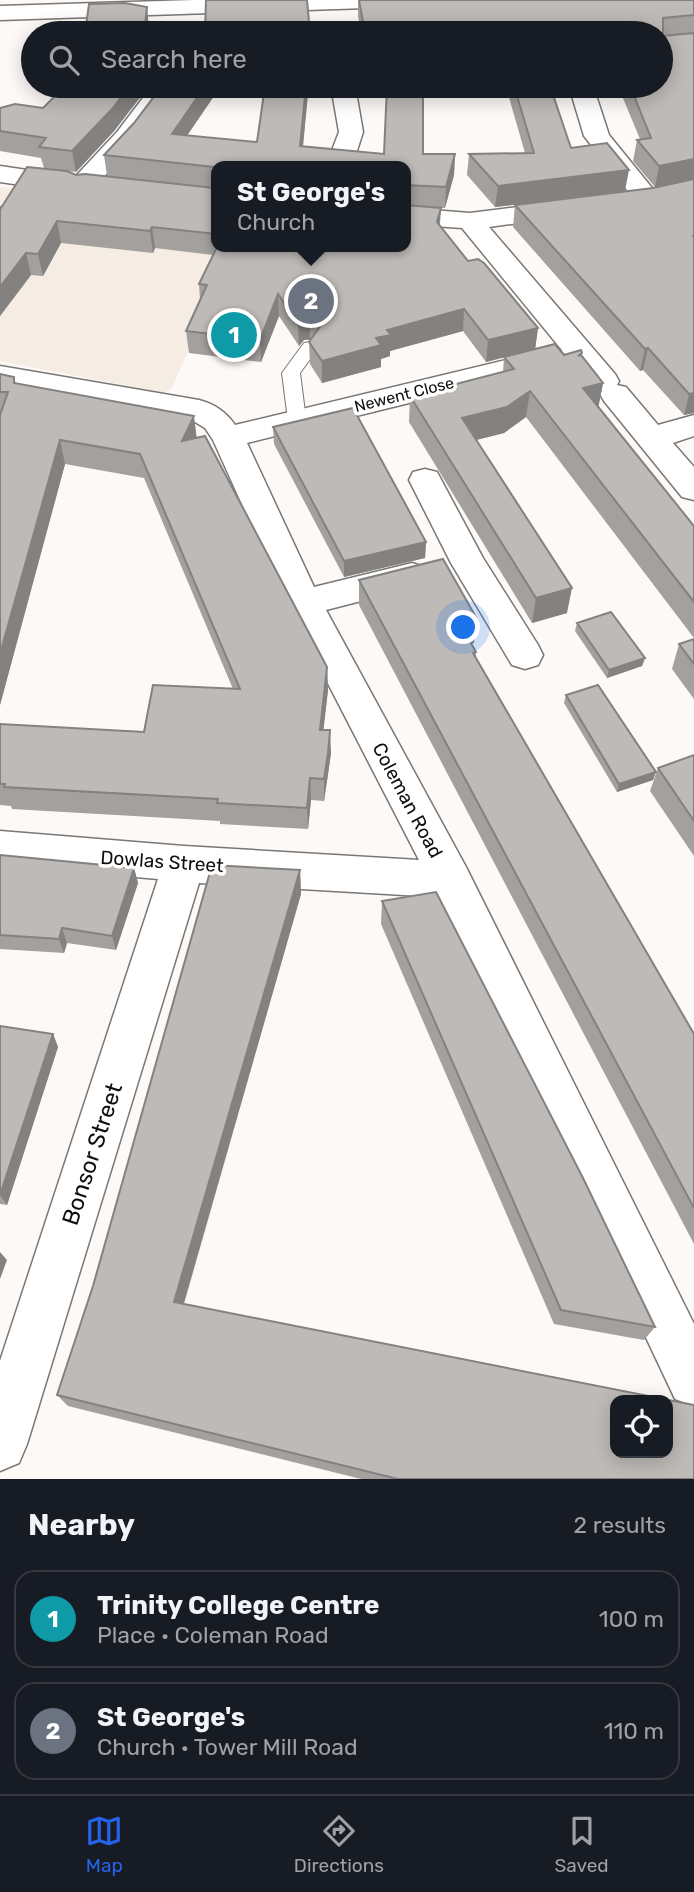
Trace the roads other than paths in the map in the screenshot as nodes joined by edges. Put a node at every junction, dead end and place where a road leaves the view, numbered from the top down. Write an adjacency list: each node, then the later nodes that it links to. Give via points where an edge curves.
1 (397, 0): 2 (street)
2 (185, 8): 3 (street); 4 (street)
3 (0, 13)
4 (184, 21)
5 (155, 98): 10 (street)
6 (345, 98): 8 (street, via 351,132)
7 (585, 98): 12 (street, via 597,136 659,197)
8 (341, 161)
9 (0, 174): 10 (street)
10 (81, 186): 11 (street)
11 (108, 188)
12 (620, 203)
13 (593, 206): 15 (street)
14 (411, 216): 15 (street)
15 (470, 221): 17 (street)
16 (310, 346): 19 (lane, via 291,373)
17 (579, 351): 19 (street, Newent Close); 22 (street)
18 (1, 378): 21 (street, Coleman Road, via 200,410)
19 (297, 420): 21 (street, Newent Close)
20 (694, 425): 22 (street)
21 (228, 437): 26 (street, Coleman Road)
22 (653, 438): 24 (street)
23 (425, 480): 25 (street)
24 (694, 489)
25 (468, 563): 26 (street); 27 (street)
26 (304, 602): 30 (street, Coleman Road)
27 (525, 655)
28 (0, 848): 29 (street, Dowlas Street)
29 (184, 864): 30 (street, Dowlas Street); 32 (street, Bonsor Street)
30 (450, 880): 31 (street, Coleman Road)
31 (694, 1380)
32 (0, 1444)

